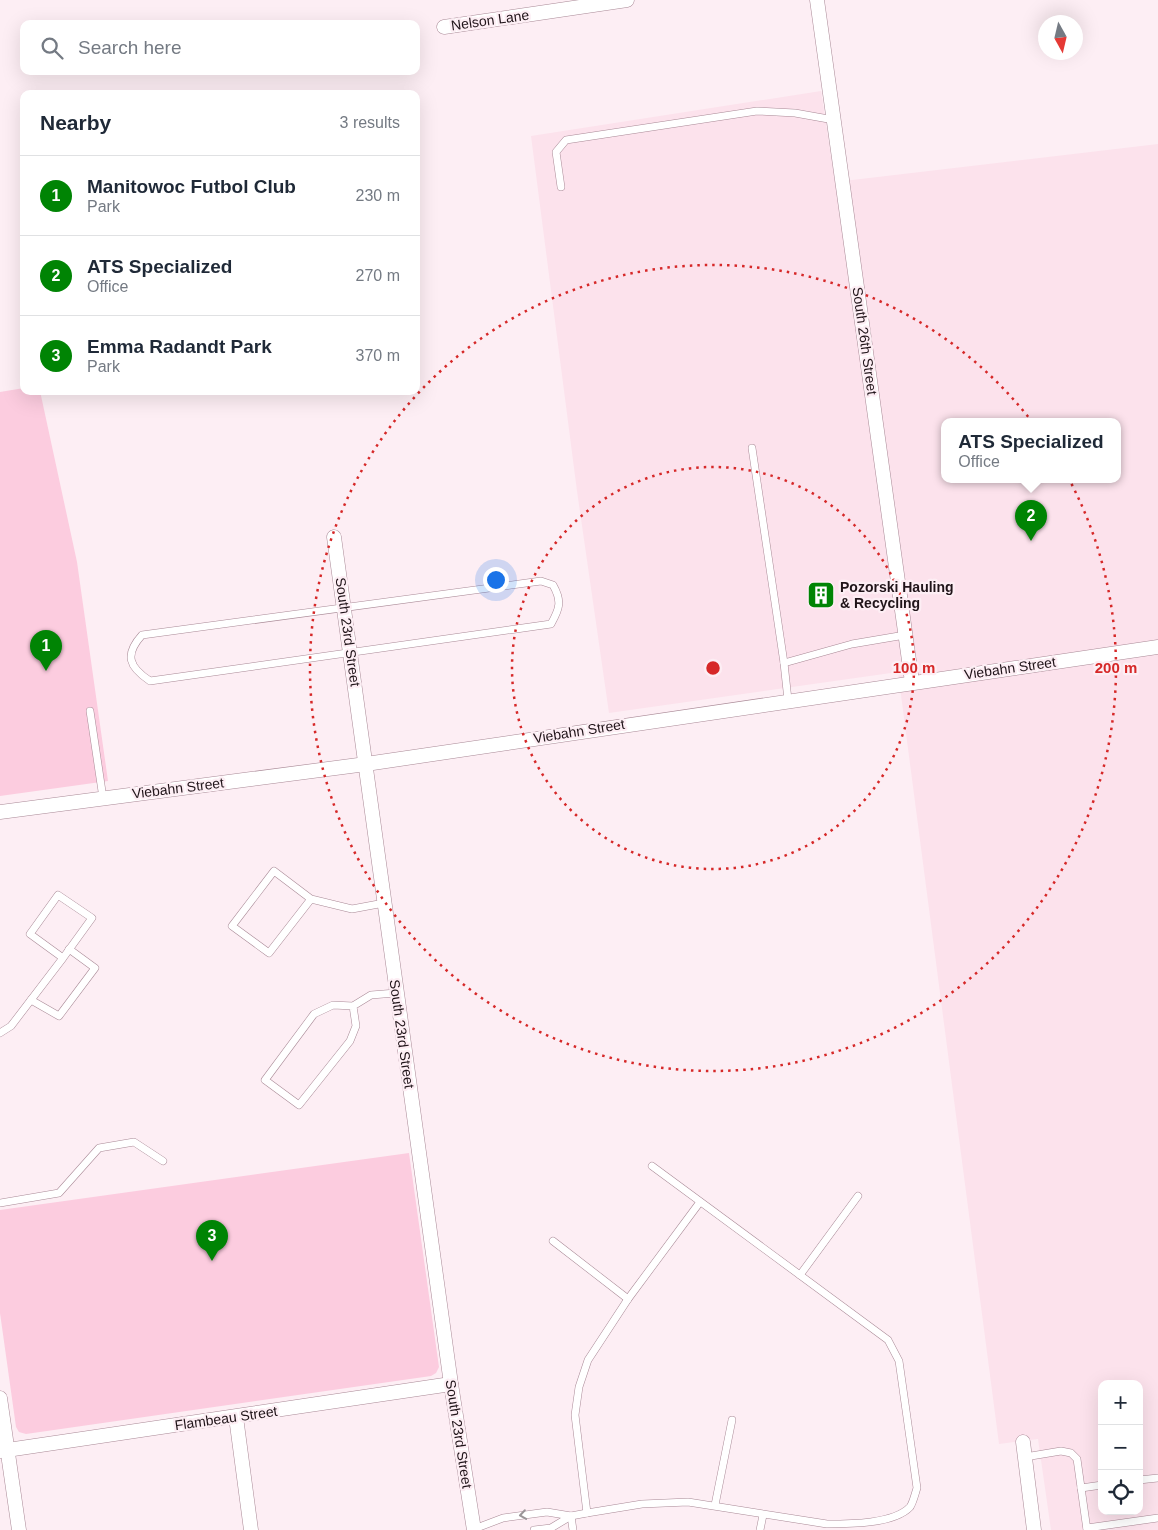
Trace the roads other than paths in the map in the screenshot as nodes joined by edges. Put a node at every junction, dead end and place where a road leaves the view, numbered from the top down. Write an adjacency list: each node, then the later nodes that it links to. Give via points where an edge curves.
1 (626, 0): 3 (street, Nelson Lane)
2 (817, 0): 4 (street, South 26th Street)
3 (444, 27)
4 (834, 120): 5 (lane, via 758,112 566,140 556,152); 9 (street, South 26th Street)
5 (561, 187)
6 (752, 448): 12 (lane)
7 (334, 536): 8 (street, South 23rd Street)
8 (344, 608): 11 (street, South 23rd Street); 11 (lane, via 542,581 553,585 560,597 560,610 551,624); 11 (lane, via 142,635 132,646 130,660 136,672 150,681)
9 (905, 635): 12 (lane, via 852,644); 13 (street, South 26th Street)
10 (1158, 647): 13 (street, Viebahn Street)
11 (350, 651): 16 (street, South 23rd Street)
12 (784, 663): 14 (lane)
13 (912, 682): 14 (street, Viebahn Street)
14 (788, 700): 16 (street, Viebahn Street)
15 (90, 711): 17 (lane)
16 (366, 764): 17 (street, Viebahn Street); 20 (street, South 23rd Street)
17 (103, 798): 18 (street, Viebahn Street)
18 (0, 812)
19 (311, 899): 19 (lane, via 274,871 232,926 269,953); 20 (lane, via 352,909)
20 (384, 903): 23 (street, South 23rd Street)
21 (69, 949): 22 (lane); 22 (lane, via 92,918 58,895 30,934); 24 (lane, via 95,968 59,1016)
22 (63, 958): 24 (lane)
23 (396, 993): 25 (lane, via 371,995); 35 (street, South 23rd Street)
24 (31, 1000): 26 (lane, via 12,1026)
25 (353, 1006): 25 (lane, via 356,1026 350,1040 299,1105 265,1080 314,1014 333,1005)
26 (0, 1033)
27 (162, 1161): 31 (lane, via 134,1142 99,1148 59,1193)
28 (652, 1166): 30 (lane)
29 (858, 1196): 33 (lane)
30 (700, 1202): 33 (lane); 34 (lane)
31 (0, 1203)
32 (553, 1241): 34 (lane)
33 (800, 1275): 48 (lane, via 888,1340 895,1350 917,1488 910,1506 891,1518 827,1524)
34 (628, 1299): 47 (lane, via 588,1360 579,1388 575,1415)
35 (451, 1384): 37 (street, Flambeau Street); 54 (street, South 23rd Street)
36 (0, 1398): 40 (street)
37 (236, 1417): 40 (street, Flambeau Street); 53 (street)
38 (732, 1420): 46 (lane)
39 (1023, 1442): 41 (street)
40 (4, 1450): 52 (street)
41 (1024, 1457): 45 (lane, via 1061,1451 1071,1453 1077,1458); 58 (street)
42 (1158, 1478): 43 (lane)
43 (1143, 1480)
44 (1098, 1486): 45 (lane)
45 (1081, 1488): 51 (lane)
46 (715, 1505): 47 (lane, via 688,1502 642,1504); 48 (lane)
47 (587, 1513): 49 (lane)
48 (763, 1515): 57 (lane)
49 (571, 1516): 54 (lane, one-way to 54, via 547,1512 503,1518); 55 (lane, via 551,1528); 56 (lane)
50 (1158, 1518): 51 (lane)
51 (1087, 1529)
52 (19, 1530)
53 (251, 1530)
54 (477, 1530)
55 (534, 1530)
56 (573, 1530)
57 (760, 1530)
58 (1034, 1530)

